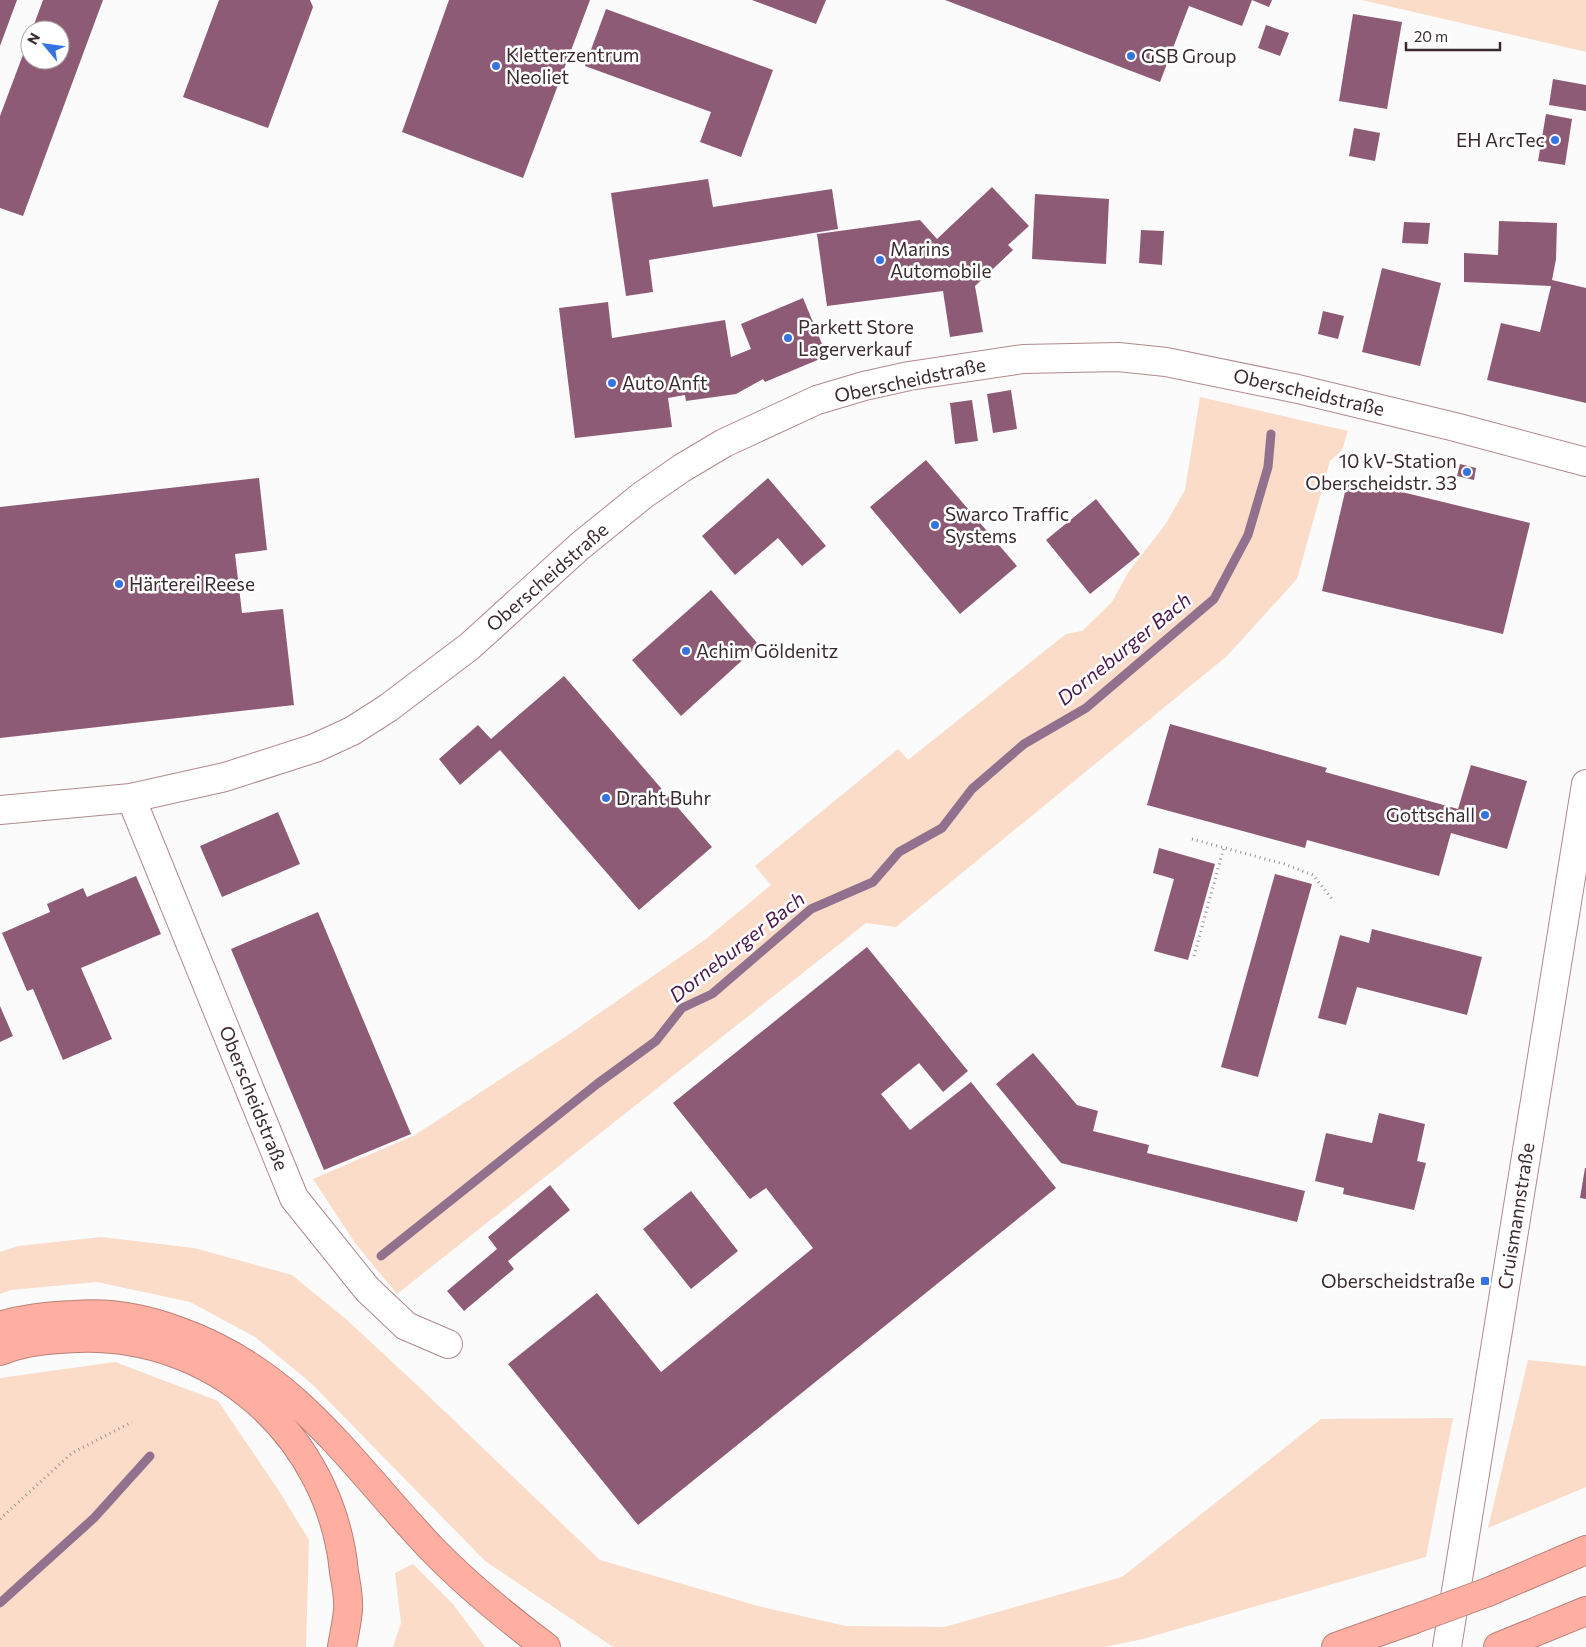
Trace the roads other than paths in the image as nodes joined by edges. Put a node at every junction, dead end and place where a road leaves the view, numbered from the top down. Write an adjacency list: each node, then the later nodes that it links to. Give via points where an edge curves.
1 (1586, 462): 3 (street, Oberscheidstraße, via 1455,426 1166,362 1118,357 1023,359 968,365 864,386 817,400 770,420 682,468 580,546 470,646 352,731 315,748 225,777)
2 (1585, 796): 13 (street, Cruismannstraße)
3 (131, 798): 4 (street, Oberscheidstraße); 6 (street, Oberscheidstraße, via 294,1198 367,1289 406,1326)
4 (0, 810)
5 (0, 1326): 11 (highway, via 44,1317 103,1313 152,1322 198,1338 253,1367 290,1395 329,1432 432,1549 490,1605)
6 (448, 1344)
7 (0, 1351): 10 (highway, via 64,1338 107,1337 148,1344 201,1363 238,1385 274,1416 305,1455 326,1495 342,1549 348,1609)
8 (1586, 1550): 12 (highway, bridge, via 1488,1592)
9 (1586, 1611): 14 (highway)
10 (342, 1647)
11 (546, 1647)
12 (1336, 1647)
13 (1447, 1647)
14 (1498, 1647)

